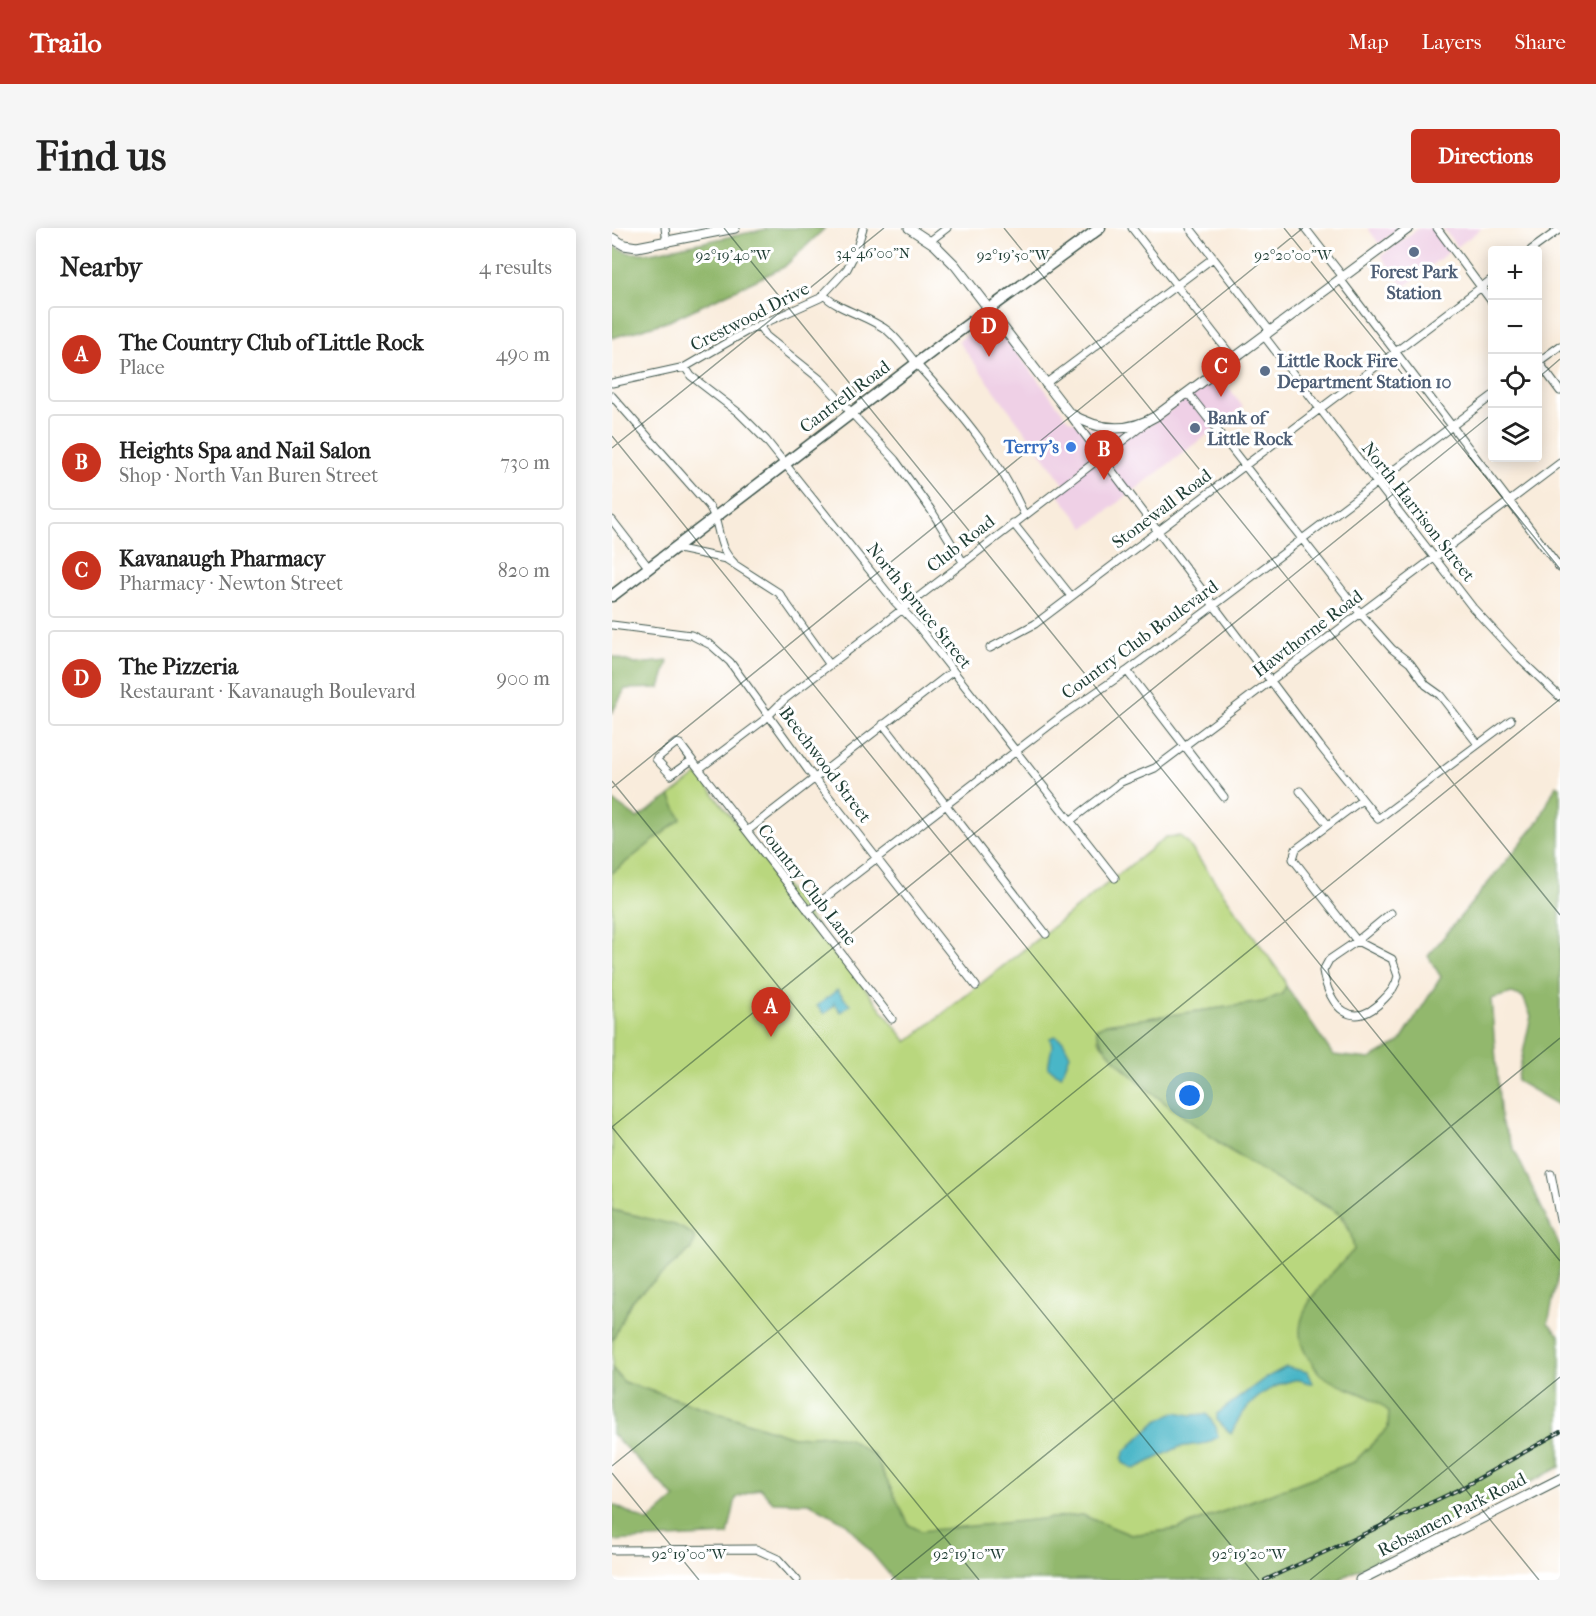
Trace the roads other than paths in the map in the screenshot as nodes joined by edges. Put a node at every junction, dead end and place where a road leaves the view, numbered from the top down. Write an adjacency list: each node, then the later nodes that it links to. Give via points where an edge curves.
1 (665, 228): 15 (street)
2 (735, 228): 15 (street)
3 (863, 228): 22 (street, Crestwood Drive, via 852,260)
4 (909, 228): 14 (street)
5 (947, 228): 14 (street)
6 (1100, 228): 24 (main road, Cantrell Road)
7 (1132, 228): 20 (street)
8 (1190, 228): 17 (street, North Harrison Street)
9 (1305, 228): 18 (street)
10 (1409, 228): 18 (street)
11 (1437, 228): 21 (street)
12 (1560, 229): 16 (street)
13 (612, 238): 15 (street, via 637,247)
14 (930, 241): 24 (street)
15 (667, 243)
16 (1537, 246)
17 (1213, 258): 20 (street); 26 (street, North Harrison Street)
18 (1341, 278): 26 (street); 28 (street)
19 (1488, 282): 21 (street, Stonewall Road)
20 (1176, 285): 29 (street); 35 (street)
21 (1482, 287): 23 (street); 28 (street, Stonewall Road)
22 (824, 295): 25 (street, Crestwood Drive, via 801,309); 31 (street, via 887,330)
23 (1491, 300)
24 (989, 309): 31 (main road, Cantrell Road); 35 (street)
25 (759, 325): 32 (street, Crestwood Drive); 41 (street, via 766,336 814,373)
26 (1267, 333): 29 (street); 40 (street, North Harrison Street)
27 (1560, 346): 30 (street)
28 (1395, 352): 40 (street, Stonewall Road); 44 (street)
29 (1233, 358): 37 (street)
30 (1542, 359)
31 (916, 363): 41 (main road, Cantrell Road); 51 (street, via 990,451)
32 (685, 367): 34 (street, Crestwood Drive); 46 (street, North Spruce Street, via 693,378 747,420)
33 (1542, 367): 36 (street)
34 (612, 383)
35 (1045, 384): 42 (street)
36 (1560, 391)
37 (1188, 393): 43 (street); 48 (street)
38 (612, 396): 52 (street)
39 (1488, 399): 44 (street, Country Club Boulevard)
40 (1319, 408): 48 (street, Stonewall Road); 49 (street, North Harrison Street)
41 (852, 413): 46 (main road, Cantrell Road); 59 (street, via 909,477)
42 (1069, 413): 43 (street, via 1107,428 1126,428); 45 (street)
43 (1148, 421): 45 (street, Club Road)
44 (1451, 428): 49 (street, Country Club Boulevard); 50 (street)
45 (1101, 458): 51 (street, Club Road); 55 (street)
46 (786, 463): 52 (main road, Cantrell Road); 66 (street, North Spruce Street)
47 (1560, 463): 50 (street, Hawthorne Road)
48 (1245, 464): 55 (street, Stonewall Road); 56 (street)
49 (1376, 483): 56 (street, Country Club Boulevard); 58 (street, North Harrison Street)
50 (1509, 502): 58 (street, Hawthorne Road); 62 (street)
51 (1024, 513): 54 (street, Club Road)
52 (716, 517): 57 (main road, Cantrell Road); 60 (street, via 720,547)
53 (612, 520): 61 (street)
54 (1012, 523): 59 (street, Club Road); 64 (street)
55 (1158, 531): 64 (street, Stonewall Road); 65 (street)
56 (1302, 539): 65 (street, Country Club Boulevard); 67 (street)
57 (674, 548): 60 (street); 61 (main road, Cantrell Road)
58 (1434, 558): 67 (street, Hawthorne Road); 74 (street, North Harrison Street, via 1473,608)
59 (963, 562): 66 (street, Club Road)
60 (734, 563): 70 (street, via 785,599)
61 (649, 568): 63 (main road, Cantrell Road)
62 (1560, 568)
63 (612, 596)
64 (1071, 596): 69 (street, Stonewall Road, via 1035,624)
65 (1214, 606): 71 (street, Country Club Boulevard); 73 (street)
66 (903, 608): 70 (street, Club Road); 72 (street, North Spruce Street)
67 (1360, 613): 73 (street, Hawthorne Road); 78 (street, via 1410,663 1422,681 1440,695)
68 (612, 625): 75 (street, Beechwood Street, via 682,633 711,645 735,668)
69 (990, 648)
70 (830, 665): 75 (street, Club Road)
71 (1127, 671): 79 (street); 80 (street, Country Club Boulevard)
72 (953, 672): 77 (street); 80 (street, North Spruce Street)
73 (1272, 680): 79 (street, Hawthorne Road); 86 (street)
74 (1560, 697)
75 (768, 716): 82 (street); 83 (street, Beechwood Street)
76 (1511, 720): 78 (street)
77 (883, 724): 83 (street); 87 (street)
78 (1478, 744): 86 (street, via 1378,819)
79 (1185, 746): 85 (street); 88 (street, Hawthorne Road, via 1151,770 1121,782)
80 (1016, 751): 87 (street, Country Club Boulevard); 88 (street, North Spruce Street)
81 (692, 760): 81 (street, Country Club Lane, via 671,775 656,759 678,742); 82 (street, Country Club Lane)
82 (699, 769): 90 (street, Country Club Lane)
83 (815, 779): 90 (street); 91 (street, Beechwood Street)
84 (1300, 791): 89 (street)
85 (1224, 797)
86 (1362, 800): 89 (street)
87 (946, 805): 91 (street, Country Club Boulevard); 95 (street)
88 (1070, 821): 92 (street, North Spruce Street)
89 (1328, 825): 96 (street, via 1296,849 1293,859)
90 (747, 831): 93 (street, Country Club Lane)
91 (877, 858): 93 (street, Country Club Boulevard); 97 (street, Beechwood Street)
92 (1115, 878)
93 (808, 911): 98 (street, Country Club Lane)
94 (1391, 913): 96 (street)
95 (1046, 934)
96 (1357, 941): 96 (street, via 1392,959 1398,976 1394,988 1378,1006 1356,1016 1337,1005 1323,970 1329,960)
97 (976, 986)
98 (892, 1019)
99 (1551, 1174): 100 (street)
100 (1560, 1220)
101 (1560, 1479): 104 (street, Rebsamen Park Road)
102 (612, 1550): 103 (street, via 756,1549 778,1559)
103 (797, 1580)
104 (1360, 1580)

